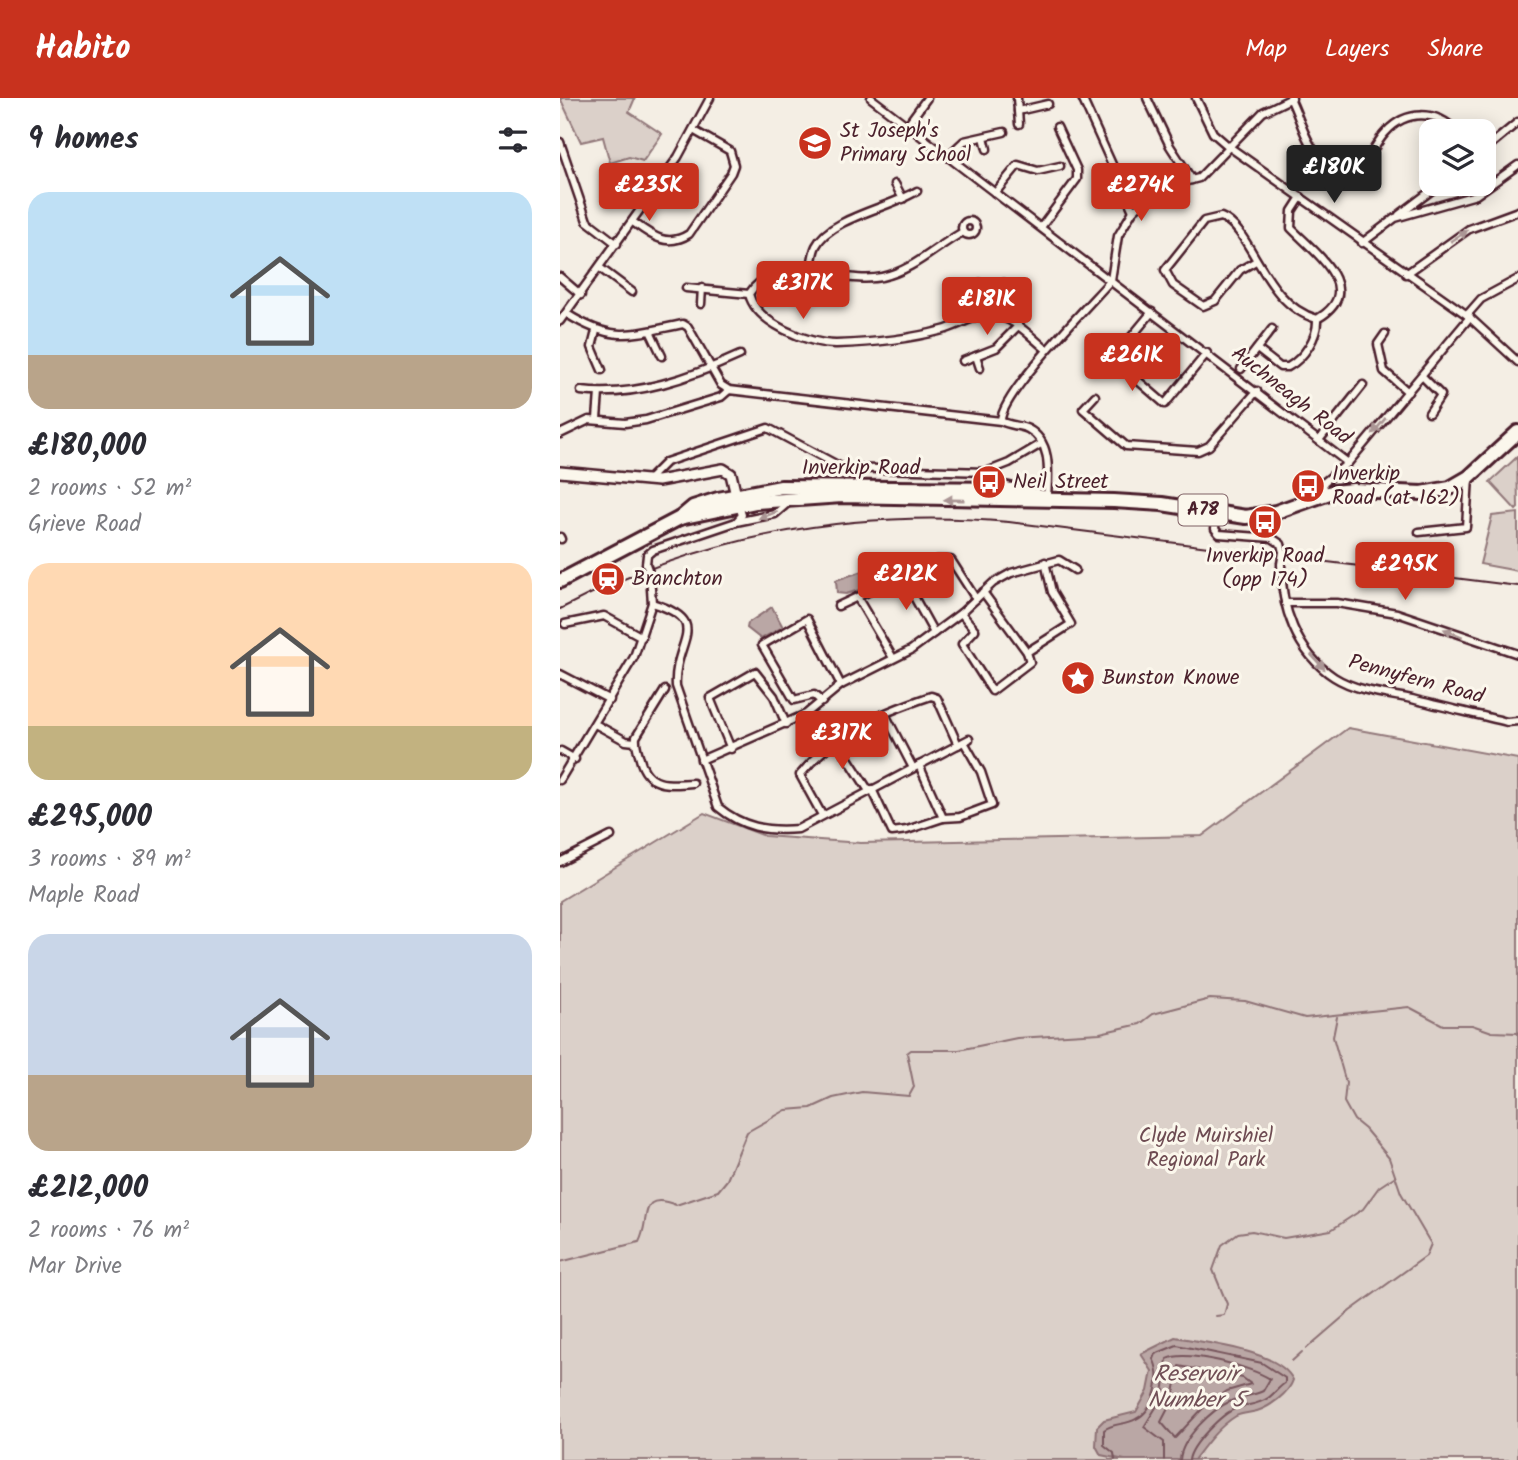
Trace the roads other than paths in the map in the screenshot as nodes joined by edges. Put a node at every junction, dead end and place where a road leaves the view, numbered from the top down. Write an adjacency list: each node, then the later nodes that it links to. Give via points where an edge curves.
1 (871, 98): 13 (street, Auchneagh Road)
2 (927, 98): 13 (street)
3 (1017, 98): 10 (street)
4 (1082, 98): 35 (street)
5 (1147, 98): 28 (street)
6 (1196, 98): 21 (street, via 1213,134)
7 (1291, 98): 11 (street, via 1318,156 1335,166 1365,161 1384,134 1411,116); 21 (street, via 1263,112)
8 (706, 99): 16 (street)
9 (1048, 104): 10 (street)
10 (1018, 111): 14 (street)
11 (1440, 119)
12 (1518, 122): 19 (street)
13 (908, 124): 23 (street, Auchneagh Road)
14 (1019, 124)
15 (1057, 127): 39 (street, via 1077,179)
16 (693, 131): 38 (street); 38 (street, via 730,151 731,173 689,234 680,240 663,241)
17 (1004, 132): 18 (street)
18 (984, 137): 22 (street); 23 (street, via 959,144)
19 (1496, 139)
20 (560, 142): 42 (street, via 587,221)
21 (1228, 146): 28 (street); 33 (street)
22 (987, 149)
23 (949, 155): 31 (street, Auchneagh Road)
24 (1518, 165): 37 (street, via 1476,195)
25 (1060, 166): 26 (street)
26 (1038, 171): 27 (street); 31 (street, via 1018,165)
27 (1041, 180)
28 (1192, 180): 35 (street, via 1153,193)
29 (895, 184): 34 (street)
30 (917, 191): 34 (street)
31 (995, 193): 39 (street, Auchneagh Road)
32 (1424, 196): 37 (street)
33 (1301, 197): 41 (street); 63 (street, via 1292,211 1291,228 1325,260 1336,284 1332,311)
34 (904, 199): 45 (street, via 833,227 815,248)
35 (1133, 211): 49 (street, via 1118,236)
36 (1518, 211): 46 (street, one-way to 36, via 1469,229)
37 (1395, 218): 41 (street)
38 (633, 222): 42 (street)
39 (1042, 226): 49 (street, Auchneagh Road)
40 (962, 232): 45 (street, via 925,258 881,277)
41 (1362, 243): 46 (street)
42 (617, 244): 44 (street)
43 (1256, 261): 43 (street, via 1228,220 1213,217 1204,221 1165,270 1173,285 1203,306 1215,301 1240,270); 63 (street, via 1276,292)
44 (600, 268): 55 (street); 57 (street)
45 (810, 274): 56 (street, via 766,277)
46 (1406, 274): 62 (street)
47 (560, 277): 57 (street)
48 (1518, 279): 62 (street, via 1481,299)
49 (1111, 281): 59 (street, Auchneagh Road); 71 (street)
50 (979, 283): 52 (street)
51 (1004, 283): 52 (street)
52 (992, 287): 61 (street)
53 (687, 288): 54 (street)
54 (702, 288): 56 (street); 58 (street)
55 (632, 292)
56 (749, 294): 61 (street, via 768,322 817,342 836,344 944,330)
57 (581, 295): 60 (street)
58 (701, 304)
59 (1152, 312): 72 (street, Auchneagh Road); 72 (street, via 1113,359 1165,404)
60 (567, 314): 64 (street); 67 (street)
61 (989, 314): 65 (street)
62 (1468, 316): 77 (street); 82 (street)
63 (1317, 319): 70 (street, via 1318,331 1311,343 1288,367)
64 (560, 321)
65 (1018, 327): 71 (street); 75 (street, via 996,348)
66 (1272, 329): 70 (street)
67 (596, 331): 68 (street, via 627,336); 81 (street, via 592,346)
68 (651, 333): 74 (street); 78 (street, via 683,324)
69 (1385, 334): 87 (street, via 1378,344 1384,371)
70 (1257, 349): 80 (street)
71 (1047, 350): 92 (street, via 1004,407)
72 (1207, 353): 86 (street, Auchneagh Road)
73 (740, 355): 78 (street)
74 (662, 356)
75 (976, 356): 76 (street); 79 (street)
76 (963, 361)
77 (1518, 362)
78 (711, 368): 84 (street); 88 (street, via 642,388)
79 (980, 368)
80 (1241, 369)
81 (602, 370)
82 (1422, 376): 87 (street); 90 (street, via 1441,395)
83 (1363, 385): 95 (street)
84 (729, 390): 91 (street, via 721,397 646,420); 92 (street)
85 (581, 391): 88 (street)
86 (1257, 391): 89 (street, via 1209,446 1198,451 1126,446 1083,410); 95 (street, Auchneagh Road)
87 (1408, 392): 97 (street, one-way to 97)
88 (599, 393): 91 (street)
89 (1095, 396)
90 (1429, 413)
91 (597, 419): 94 (street)
92 (1001, 421): 96 (street, via 1030,430)
93 (1518, 432): 99 (highway, Inverkip Road / A78)
94 (560, 434)
95 (1320, 439): 97 (street, Auchneagh Road)
96 (1041, 443): 100 (street, via 986,472 843,468 768,428 666,461); 103 (street, via 1048,459)
97 (1348, 463): 101 (street, via 1323,483)
98 (560, 472): 100 (street)
99 (1469, 477): 101 (highway, Inverkip Road / A78, via 1430,493 1353,490); 111 (street, via 1466,527)
100 (647, 481): 104 (street, via 671,481 723,469 731,474)
101 (1325, 494): 105 (highway, Inverkip Road / A78, via 1276,512 1246,517)
102 (794, 498): 103 (highway, Inverkip Road / A78, one-way to 102); 104 (highway, Inverkip Road / A78); 108 (street, one-way to 108, via 775,514)
103 (1047, 498): 104 (highway, Inverkip Road / A78, via 1024,491 954,487 781,487); 105 (highway, Inverkip Road / A78, via 1162,504)
104 (737, 500): 106 (highway, Inverkip Road / A78); 107 (highway, Inverkip Road / A78, via 693,507); 108 (street, via 742,515); 109 (street)
105 (1216, 512): 120 (street, Pennyfern Road, bridge, via 1219,534 1272,538 1281,544)
106 (696, 516): 107 (highway, Inverkip Road / A78); 110 (street)
107 (680, 518): 115 (highway, Inverkip Road / A78)
108 (736, 522): 109 (street)
109 (726, 524): 110 (street)
110 (702, 531): 119 (street, bridge, via 647,555)
111 (1419, 532)
112 (1045, 562): 113 (street, via 1059,560); 116 (street, via 1011,573); 126 (street, via 1052,592 1071,624)
113 (1075, 570)
114 (903, 577): 117 (street); 118 (street, via 927,564 951,560); 124 (street)
115 (560, 582)
116 (984, 592): 118 (street); 126 (street)
117 (857, 597): 121 (street); 128 (street)
118 (975, 599): 122 (street)
119 (652, 603): 125 (street); 147 (street, via 676,611 686,621 687,633 675,669 676,686)
120 (1285, 603): 127 (street, one-way to 120, via 1396,613 1337,603); 137 (street, Pennyfern Road, one-way to 137, via 1297,637 1335,677 1369,690)
121 (838, 606)
122 (961, 612): 124 (street); 126 (street, via 975,630 962,644 992,691 1030,662)
123 (565, 624): 125 (street, via 604,616)
124 (934, 633): 128 (street)
125 (642, 638): 132 (street)
126 (1027, 652)
127 (1518, 654)
128 (893, 658): 130 (street)
129 (560, 674): 132 (street)
130 (841, 685): 134 (street); 134 (street, via 807,619 762,645 794,701 814,695)
131 (665, 690): 133 (street)
132 (610, 699): 138 (street)
133 (658, 700): 135 (street); 142 (street)
134 (822, 702): 139 (street)
135 (666, 706)
136 (885, 714): 140 (street); 143 (street, via 931,696 937,698); 148 (street)
137 (1518, 721)
138 (595, 724): 142 (street); 146 (street)
139 (786, 724): 144 (street); 144 (street, via 774,696 755,672 710,698)
140 (835, 738): 153 (street); 154 (street, via 800,775)
141 (560, 742): 145 (street)
142 (635, 742): 152 (street, via 651,780)
143 (964, 742): 148 (street); 155 (street, via 992,805)
144 (731, 749): 147 (street)
145 (560, 752): 146 (street)
146 (575, 759): 150 (street)
147 (701, 760): 154 (street, via 718,807 733,819 771,832 797,829)
148 (916, 766): 153 (street); 155 (street)
149 (677, 773): 152 (street)
150 (560, 780)
151 (693, 782): 152 (street)
152 (680, 784)
153 (871, 790): 154 (street); 155 (street, via 892,832)
154 (822, 815)
155 (943, 818)
156 (611, 836): 157 (street)
157 (560, 862)

